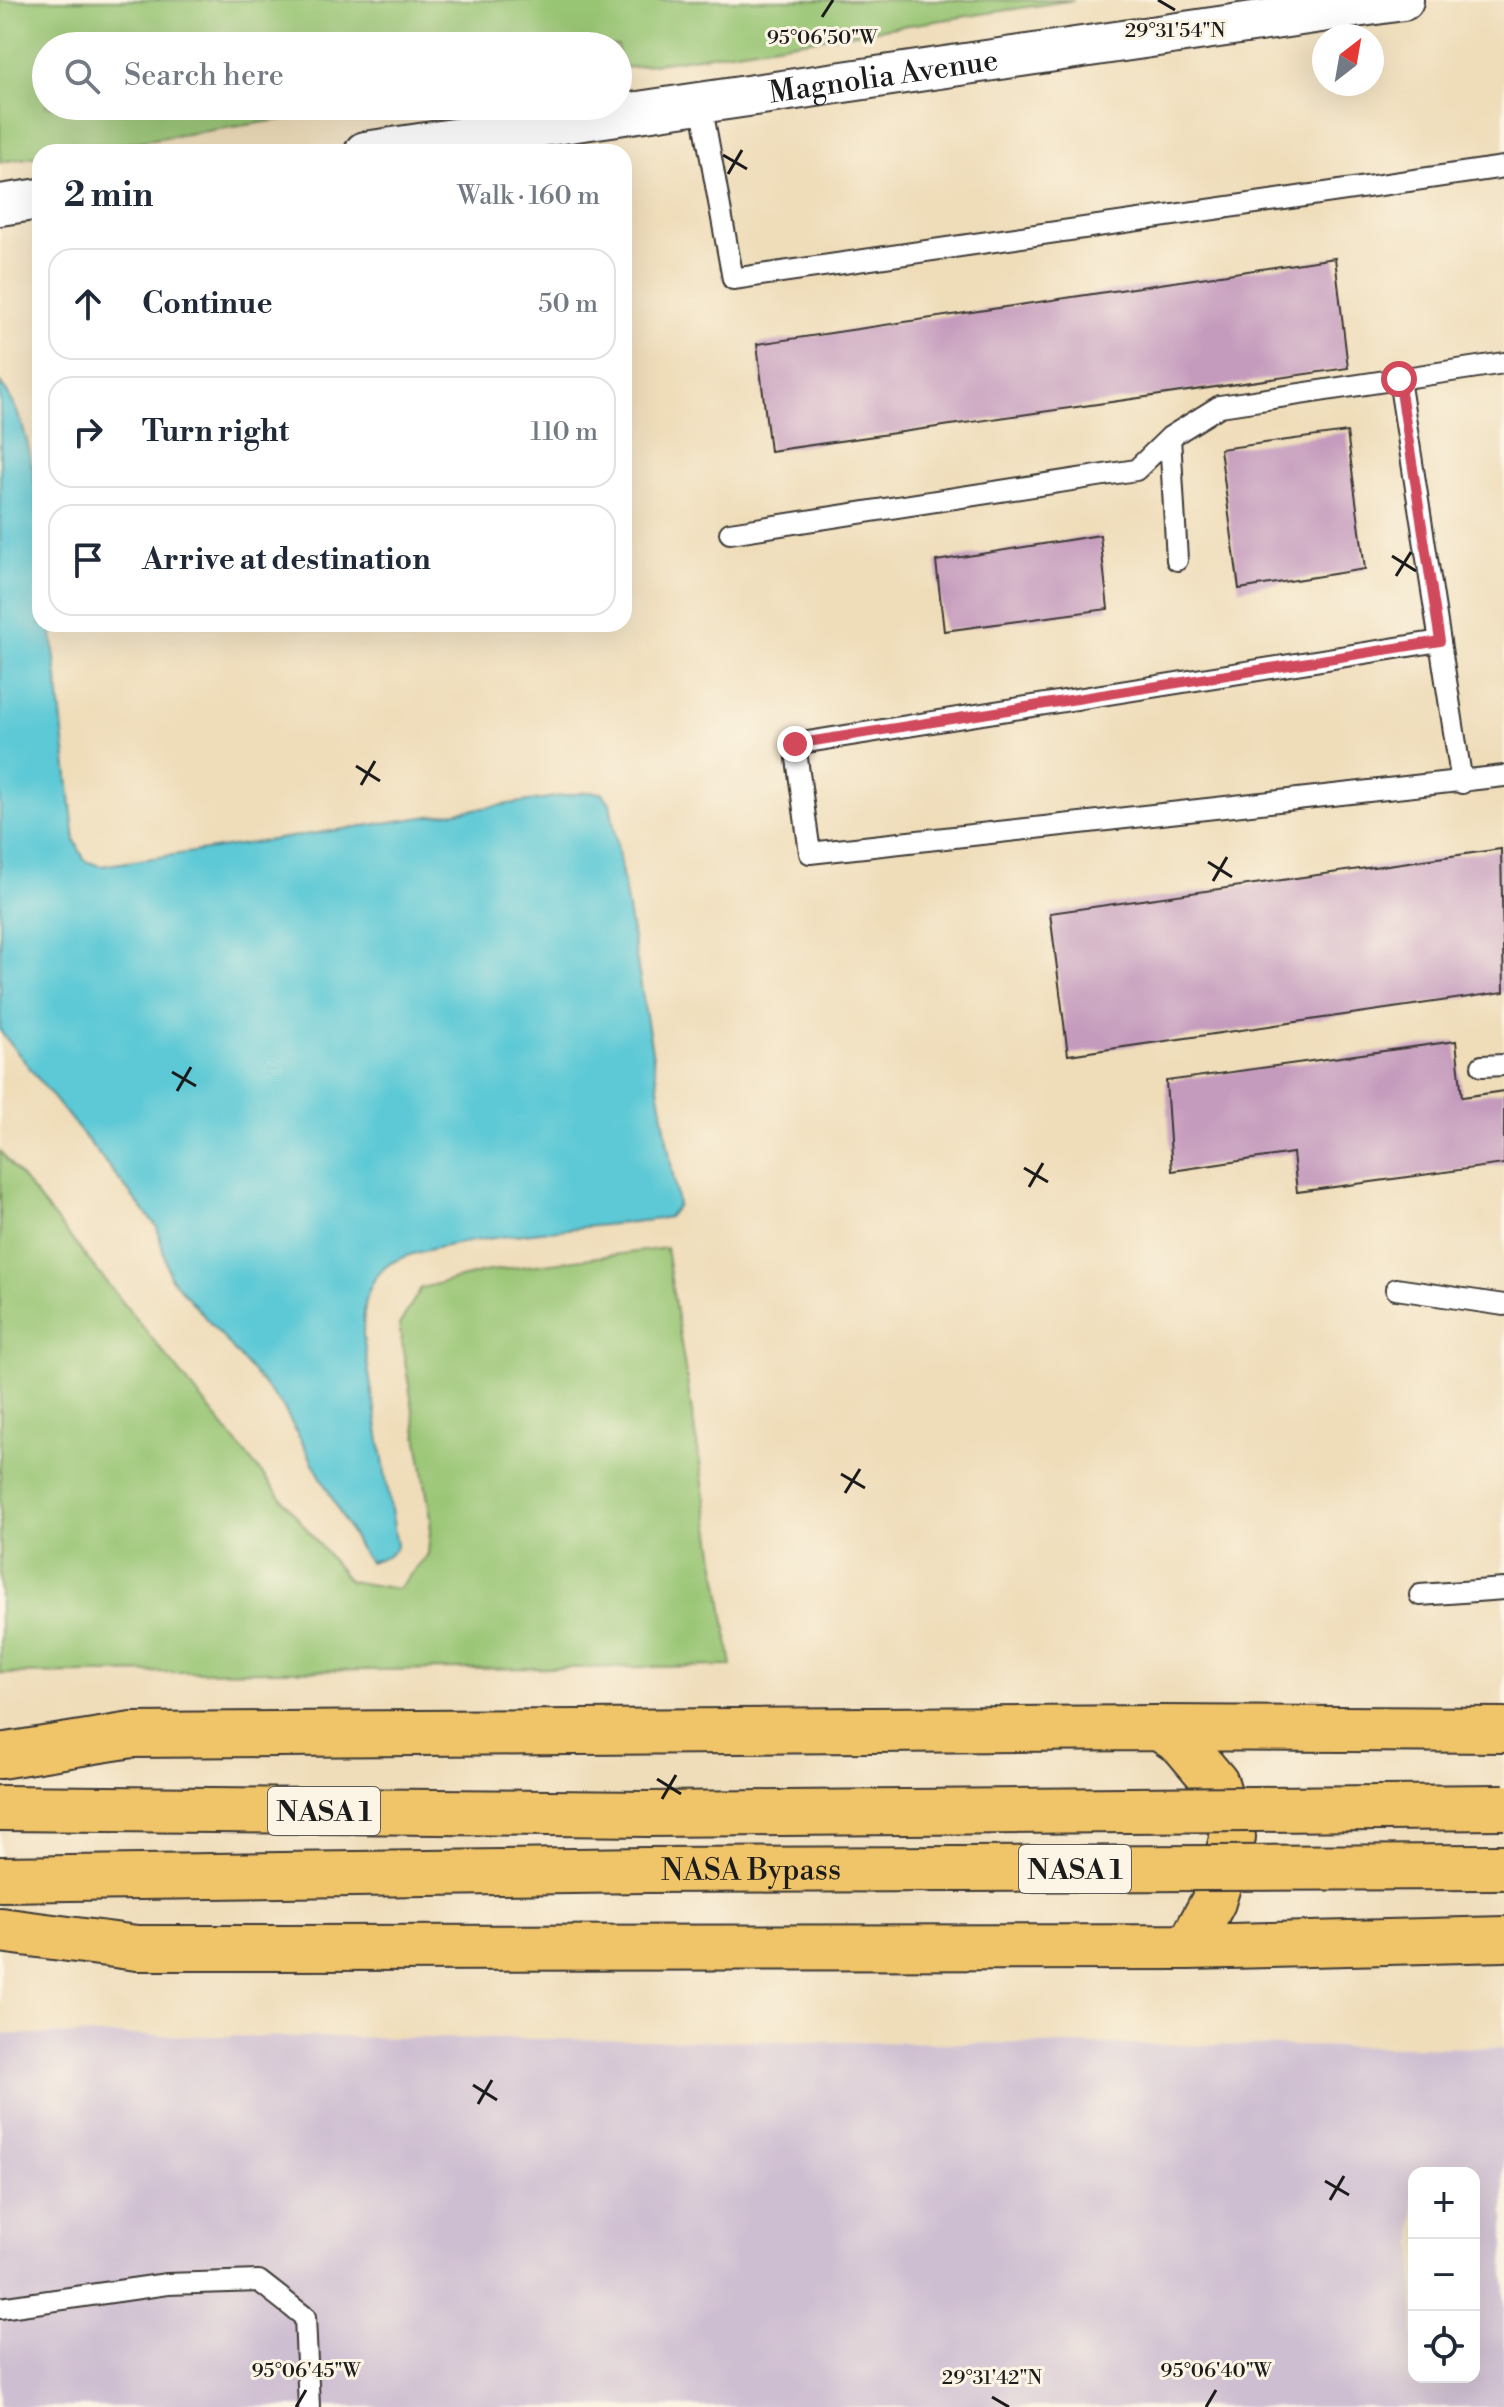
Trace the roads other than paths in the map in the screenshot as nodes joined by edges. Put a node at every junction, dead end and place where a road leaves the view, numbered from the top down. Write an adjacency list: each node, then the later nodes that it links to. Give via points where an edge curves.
1 (1403, 0): 2 (street, Magnolia Avenue)
2 (701, 103): 3 (street, Magnolia Avenue); 6 (lane, via 733,279)
3 (632, 116)
4 (609, 120): 5 (street, Magnolia Avenue)
5 (485, 143)
6 (1504, 167)
7 (32, 200): 8 (street)
8 (0, 205)
9 (1504, 363): 10 (lane)
10 (1399, 379): 11 (lane, via 1220,406); 14 (lane)
11 (1170, 437): 12 (lane, via 1136,470); 13 (lane)
12 (730, 533)
13 (1177, 560)
14 (1440, 641): 16 (lane); 16 (lane, via 795,744 810,853)
15 (1504, 776): 16 (lane)
16 (1462, 783)
17 (1504, 1065): 18 (lane)
18 (1482, 1066)
19 (1396, 1289): 20 (lane)
20 (1504, 1305)
21 (1504, 1589): 22 (lane)
22 (1420, 1595)
23 (1159, 1728): 24 (highway); 25 (highway, via 132,1735); 32 (highway, via 1183,1744 1216,1783 1233,1837 1213,1902)
24 (1504, 1730)
25 (0, 1756)
26 (1504, 1807): 27 (highway, NASA Bypass / NASA 1, bridge, via 648,1814)
27 (0, 1808)
28 (1504, 1867): 29 (highway, NASA Bypass / NASA 1, bridge)
29 (0, 1879)
30 (0, 1930): 32 (highway, via 137,1948)
31 (1504, 1939): 32 (highway)
32 (1189, 1947)
33 (0, 2308): 34 (lane, via 167,2284 259,2281 305,2317)
34 (309, 2407)

